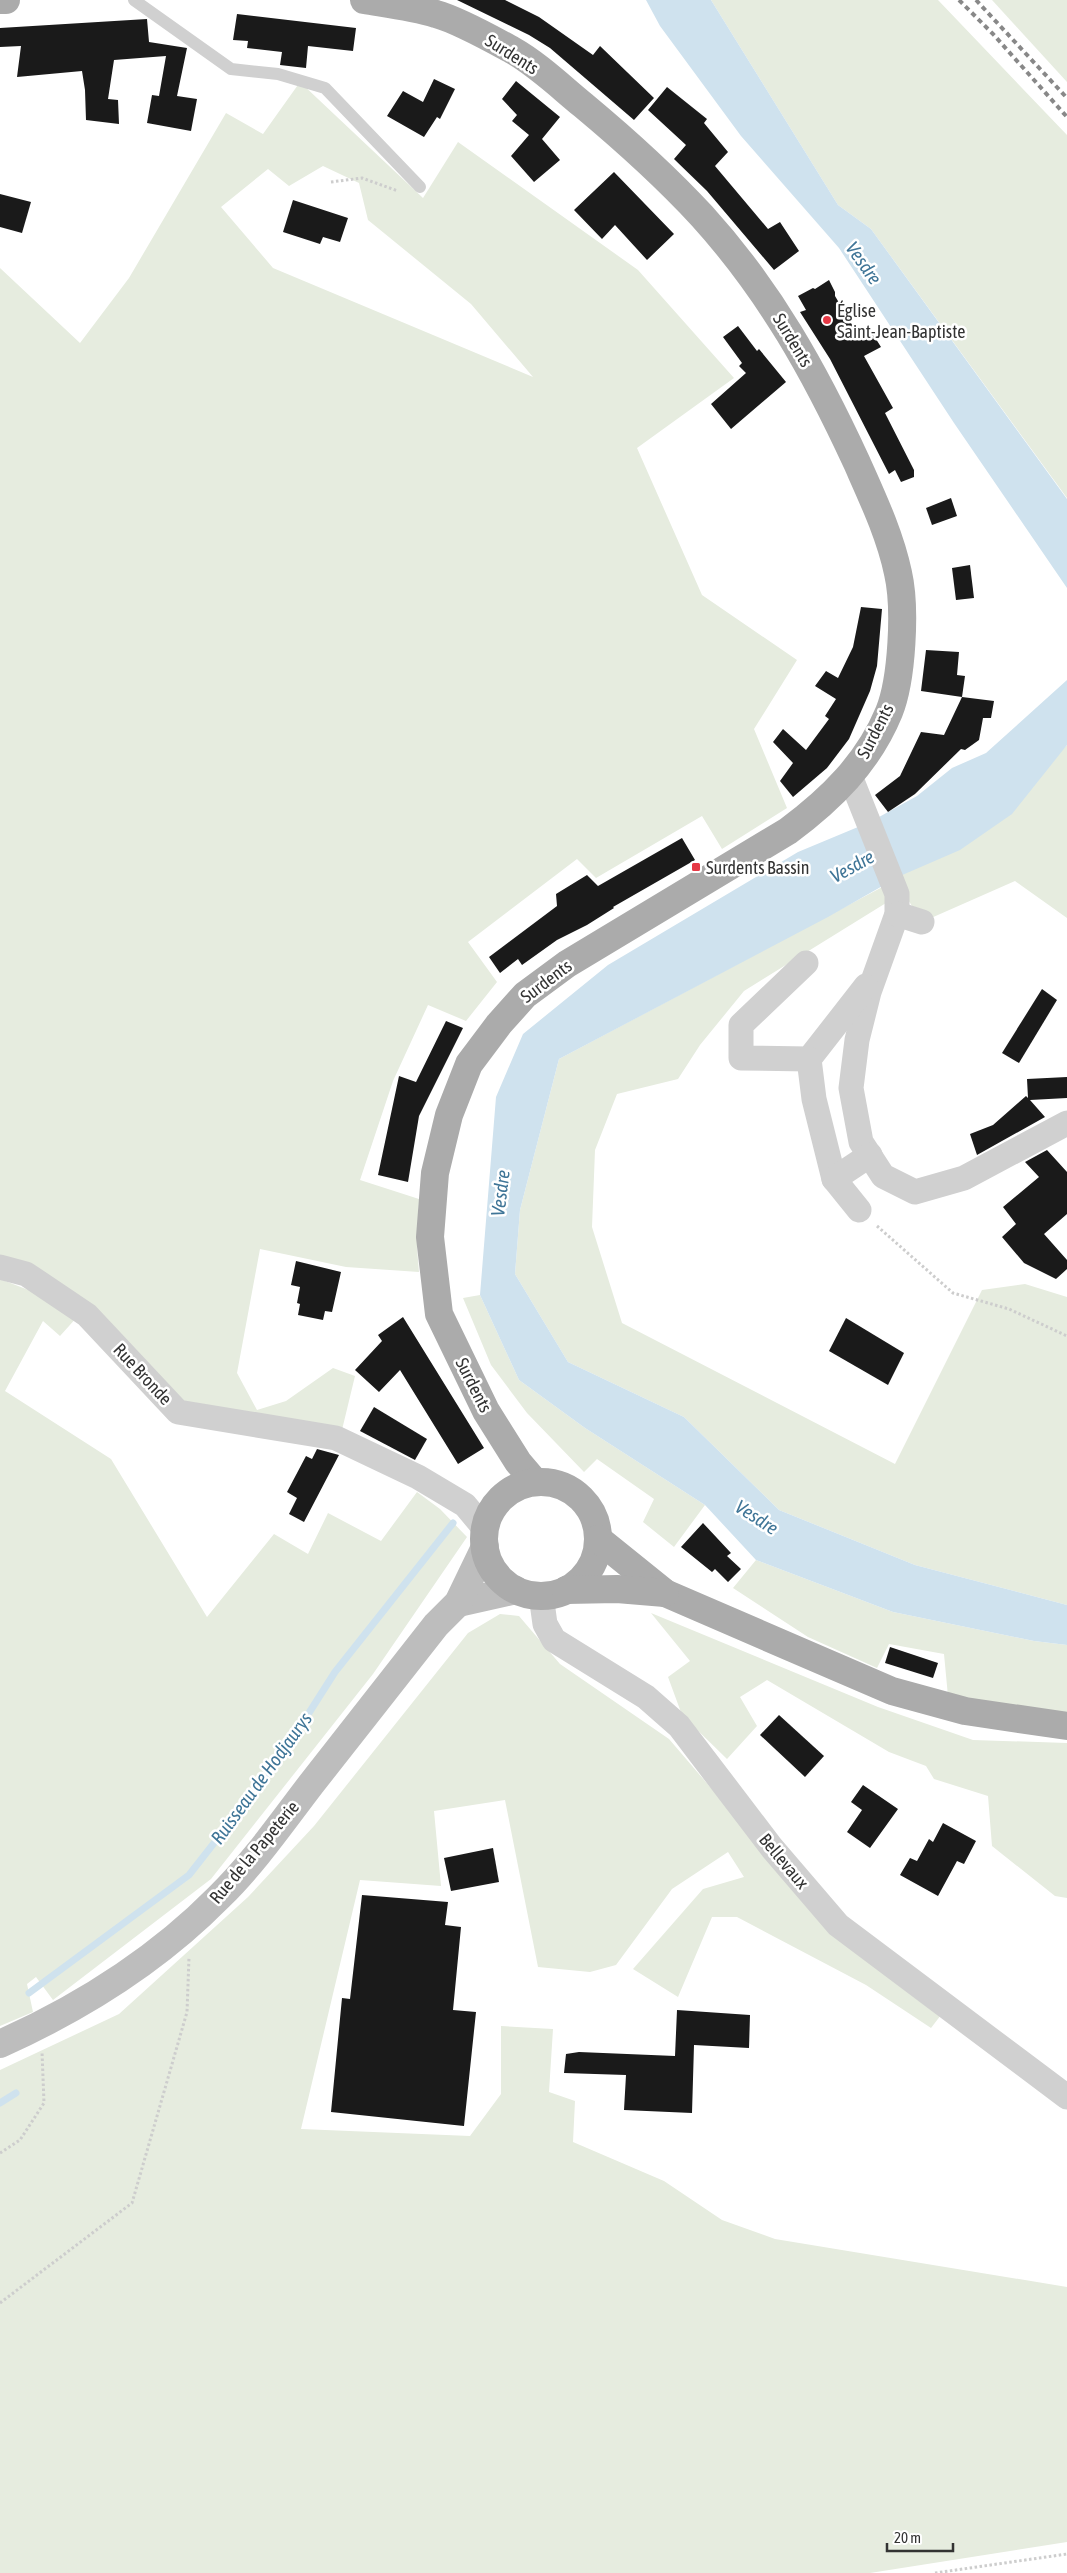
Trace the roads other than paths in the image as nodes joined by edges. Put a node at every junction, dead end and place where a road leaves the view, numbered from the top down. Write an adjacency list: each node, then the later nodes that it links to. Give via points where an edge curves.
1 (0, 0): 2 (main road)
2 (6, 0)
3 (134, 0): 5 (lane, via 231,69 278,74 325,88)
4 (364, 0): 6 (main road, Surdents, via 437,14 514,51 564,89 641,154 703,218 754,279 789,330 831,407 882,519 899,576 902,636 890,711)
5 (420, 187)
6 (850, 776): 7 (street, via 898,894); 17 (main road, Surdents, via 822,806 788,831 567,964 525,995 469,1064 449,1114 435,1173 430,1238 439,1314 486,1411 518,1462)
7 (897, 914): 8 (street); 10 (street)
8 (922, 922)
9 (806, 963): 11 (street, via 741,1025 742,1058)
10 (875, 975): 11 (street); 13 (street, via 857,1040 852,1088 861,1142)
11 (809, 1059): 14 (street, via 814,1099)
12 (1067, 1123): 13 (street, via 964,1178 915,1192 883,1176)
13 (870, 1155): 14 (street)
14 (834, 1179): 15 (street)
15 (859, 1210)
16 (0, 1267): 18 (street, Rue Bronde, via 26,1274 87,1316 178,1412 336,1438 418,1477 465,1506)
17 (535, 1482): 18 (main road, via 502,1497 491,1512); 19 (main road, via 551,1482 579,1496 596,1523)
18 (485, 1538): 20 (main road, via 491,1564 505,1584); 22 (main road, Rue de la Papeterie)
19 (598, 1539): 20 (main road, via 590,1569 580,1581); 21 (main road)
20 (541, 1592): 21 (main road, via 617,1589); 22 (main road); 25 (street, Bellevaux, via 545,1624 554,1640 646,1698 679,1726 772,1848 838,1925)
21 (665, 1593): 23 (main road, via 892,1691 965,1711)
22 (458, 1603): 24 (main road, Rue de la Papeterie, via 430,1633 257,1854 219,1897 190,1924 118,1979 38,2027)
23 (1067, 1726)
24 (0, 2044)
25 (1067, 2098)

